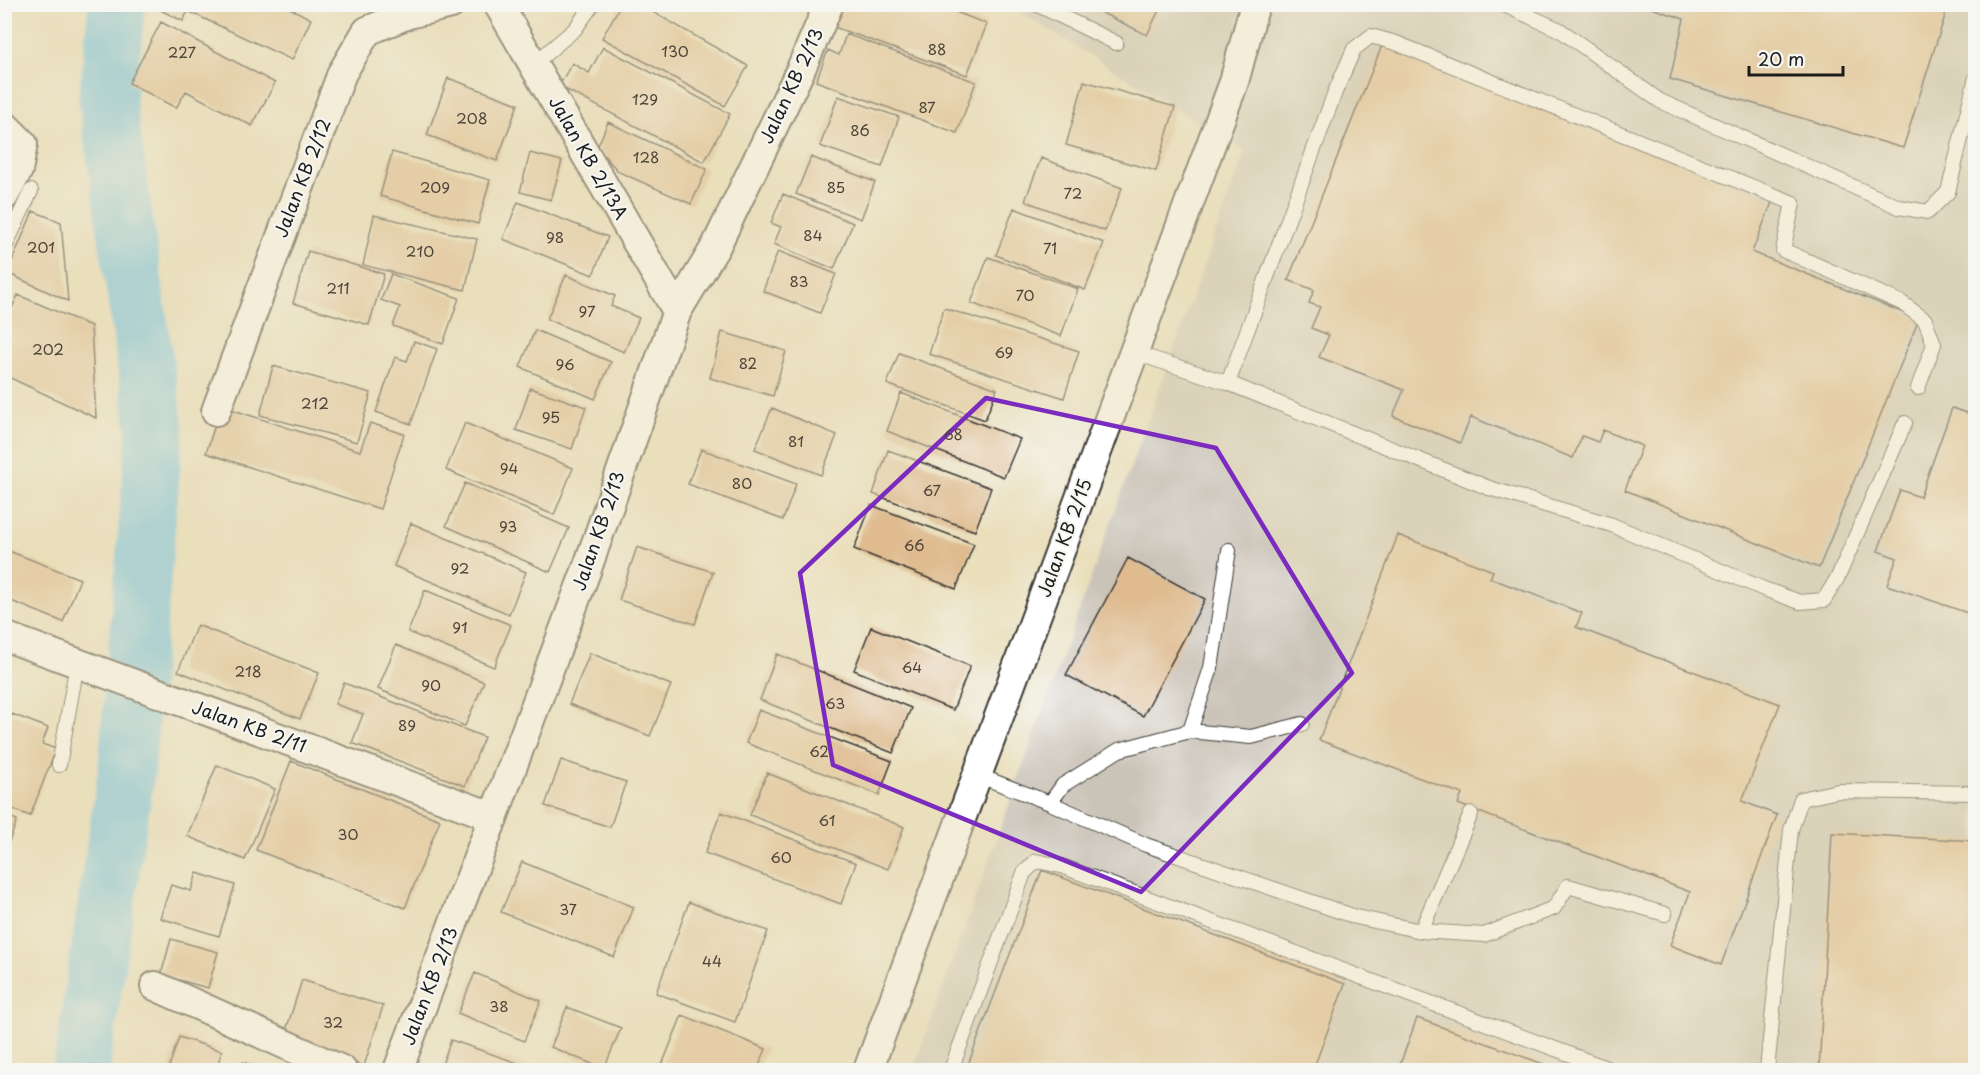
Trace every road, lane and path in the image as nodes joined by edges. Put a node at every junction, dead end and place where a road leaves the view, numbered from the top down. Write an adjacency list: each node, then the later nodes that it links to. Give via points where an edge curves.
1 (451, 4): 18 (street, Jalan KB 2/12, via 408,14 368,31 342,72)
2 (498, 4): 9 (street, Jalan KB 2/13A)
3 (594, 4): 9 (lane, via 575,29)
4 (829, 4): 14 (street, Jalan KB 2/13, via 716,246)
5 (1036, 4): 8 (lane)
6 (1256, 4): 15 (street, Jalan KB 2/15, via 1234,82)
7 (1502, 4): 10 (lane, via 1560,30 1660,101 1899,207 1928,212 1948,192)
8 (1116, 43)
9 (534, 64): 14 (street, Jalan KB 2/13A)
10 (1976, 77)
11 (4, 125): 12 (street, via 23,144)
12 (18, 186): 13 (lane)
13 (4, 249)
14 (677, 311): 30 (street, Jalan KB 2/13, via 588,566)
15 (1135, 353): 16 (lane); 26 (street, Jalan KB 2/15)
16 (1228, 383): 17 (lane, via 1335,92 1354,50 1371,36 1793,203 1783,250 1902,303 1925,320 1934,344); 19 (lane, via 1489,488 1612,525 1800,602 1824,600 1838,578)
17 (1918, 388)
18 (216, 411)
19 (1905, 423)
20 (1229, 550): 24 (lane, via 1211,668)
21 (4, 636): 22 (street, Jalan KB 2/11)
22 (84, 667): 25 (lane); 30 (street, Jalan KB 2/11)
23 (1302, 724): 24 (lane, via 1251,737)
24 (1190, 731): 28 (lane, via 1119,750 1063,785)
25 (59, 765)
26 (977, 775): 28 (lane); 36 (street, Jalan KB 2/15)
27 (1976, 793): 39 (lane, via 1838,791 1801,799 1791,831)
28 (1050, 803): 32 (lane, via 1146,845 1224,872 1356,917)
29 (1471, 814): 32 (lane)
30 (494, 817): 35 (street, Jalan KB 2/13)
31 (1665, 914): 32 (lane, via 1568,886 1554,908 1484,935)
32 (1421, 931)
33 (155, 987): 34 (street)
34 (342, 1071)
35 (398, 1071)
36 (868, 1071)
37 (951, 1071): 38 (lane, via 1024,873 1036,861 1061,866)
38 (1612, 1071)
39 (1767, 1071)

